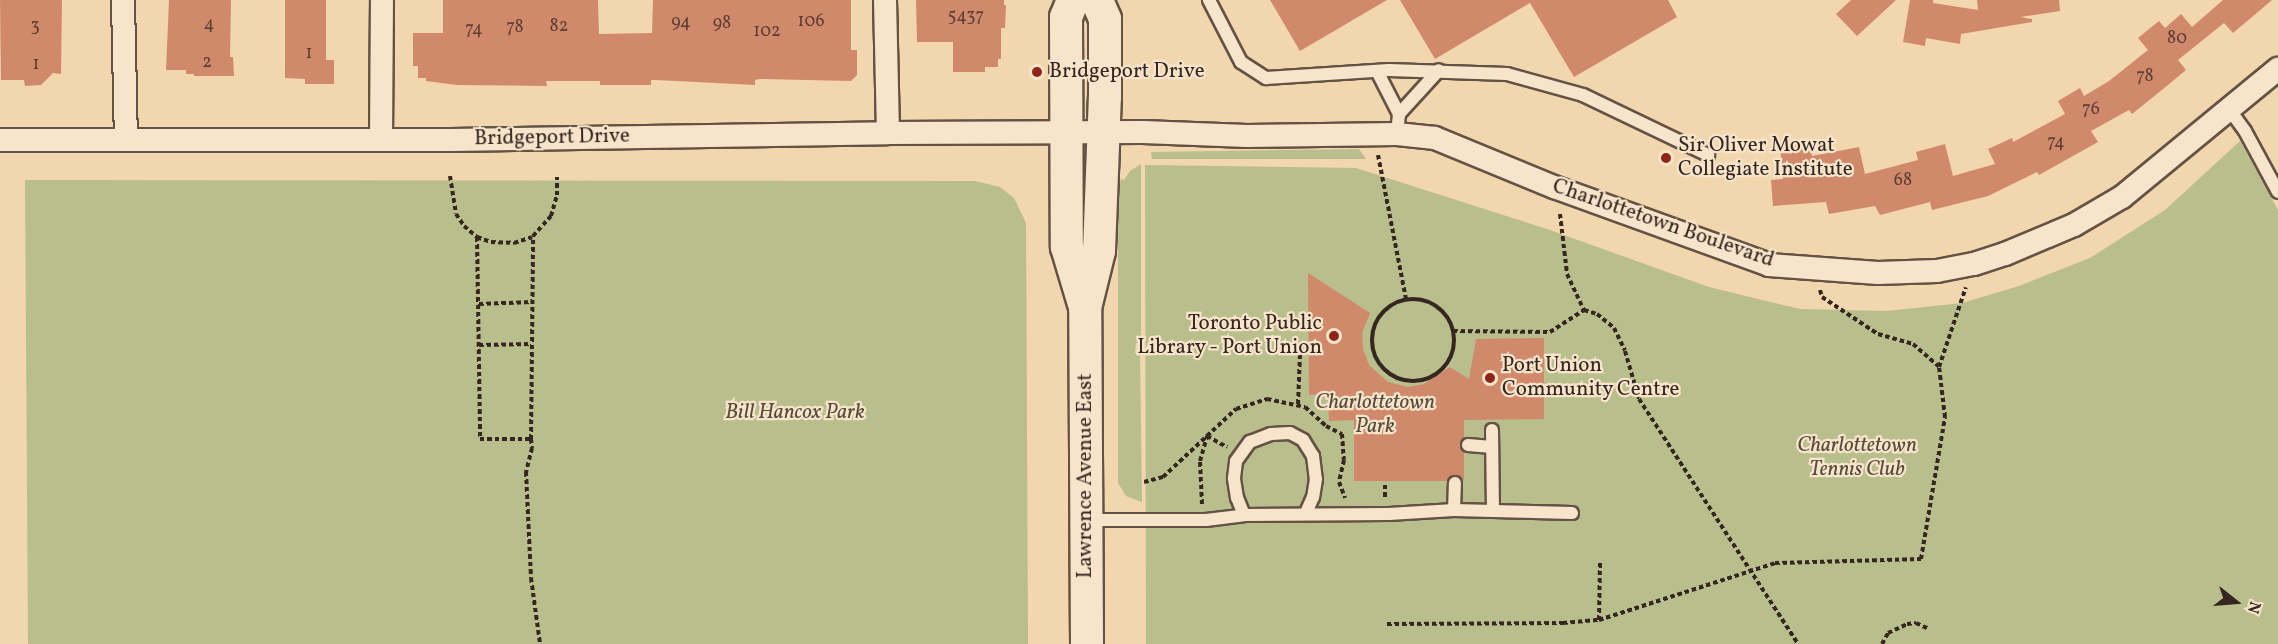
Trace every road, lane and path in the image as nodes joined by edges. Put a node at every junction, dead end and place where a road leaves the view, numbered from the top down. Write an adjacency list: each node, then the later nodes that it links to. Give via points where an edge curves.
1 (123, 0): 16 (street)
2 (382, 0): 17 (street)
3 (885, 0): 12 (street)
4 (1073, 0): 14 (main road, Lawrence Avenue East, via 1066,17)
5 (1097, 0): 13 (main road, Lawrence Avenue East, via 1105,19)
6 (1209, 0): 9 (lane, via 1241,62 1266,78)
7 (2278, 69): 10 (street, Charlottetown Boulevard)
8 (1439, 70): 9 (lane); 11 (lane); 18 (lane, via 1507,74 1583,95)
9 (1377, 71): 11 (lane)
10 (2229, 109): 22 (lane); 25 (street, Charlottetown Boulevard, via 2122,197 2074,225)
11 (1391, 127): 13 (street, Charlottetown Boulevard, via 1247,135); 21 (street, Charlottetown Boulevard, via 1435,138); 27 (path, via 1378,162)
12 (888, 133): 14 (street, Bridgeport Drive); 17 (street, Bridgeport Drive)
13 (1104, 133): 14 (street, Bridgeport Drive); 30 (main road, Lawrence Avenue East, via 1099,251)
14 (1067, 135): 30 (main road, Lawrence Avenue East, via 1067,247)
15 (0, 140): 16 (street, Bridgeport Drive)
16 (126, 140): 17 (street, Bridgeport Drive)
17 (381, 140)
18 (1708, 155)
19 (450, 176): 24 (path, via 456,214)
20 (557, 177): 23 (path, via 551,216)
21 (1554, 187): 25 (street, Charlottetown Boulevard, via 1769,265 1878,273 1937,271); 31 (path, via 1567,274)
22 (2278, 192)
23 (532, 236): 24 (path, via 514,243); 28 (path)
24 (477, 237): 29 (path)
25 (1974, 264): 36 (path)
26 (1822, 297): 36 (path, via 1878,334 1913,344)
27 (1406, 299): 32 (path, via 1432,303 1443,311); 32 (path, via 1388,309 1375,325 1372,338 1374,352 1390,374 1415,381 1440,371 1454,348)
28 (532, 302): 29 (path); 33 (path)
29 (478, 304): 34 (path)
30 (1085, 308): 52 (main road, Lawrence Avenue East)
31 (1584, 310): 32 (path, via 1550,332); 54 (path, via 1597,314 1614,328 1640,399)
32 (1453, 331)
33 (531, 344): 34 (path); 42 (path)
34 (479, 345): 42 (path, via 480,439)
35 (1299, 355): 37 (path)
36 (1939, 367): 54 (path, via 1945,417 1921,560 1775,563)
37 (1298, 404)
38 (1326, 426): 40 (path)
39 (1492, 430): 44 (lane)
40 (1317, 432)
41 (1207, 436): 46 (path, via 1200,461)
42 (531, 439): 58 (path, via 526,472 531,578)
43 (1468, 445): 44 (lane)
44 (1492, 447): 48 (lane)
45 (1455, 483): 47 (lane)
46 (1202, 506)
47 (1454, 510): 48 (lane); 49 (lane)
48 (1492, 511): 50 (lane)
49 (1306, 513): 51 (lane); 51 (lane, via 1316,479 1313,456 1303,441 1290,433 1270,434 1250,442 1236,461 1237,498)
50 (1572, 513)
51 (1245, 515): 52 (lane, via 1206,520)
52 (1086, 520): 59 (main road, Lawrence Avenue East)
53 (1600, 561): 55 (path)
54 (1749, 569): 55 (path); 60 (path)
55 (1599, 620): 56 (path)
56 (1387, 624)
57 (1929, 629): 61 (path, via 1916,623 1906,624 1888,633)
58 (540, 644)
59 (1087, 644)
60 (1798, 644)
61 (1882, 644)

